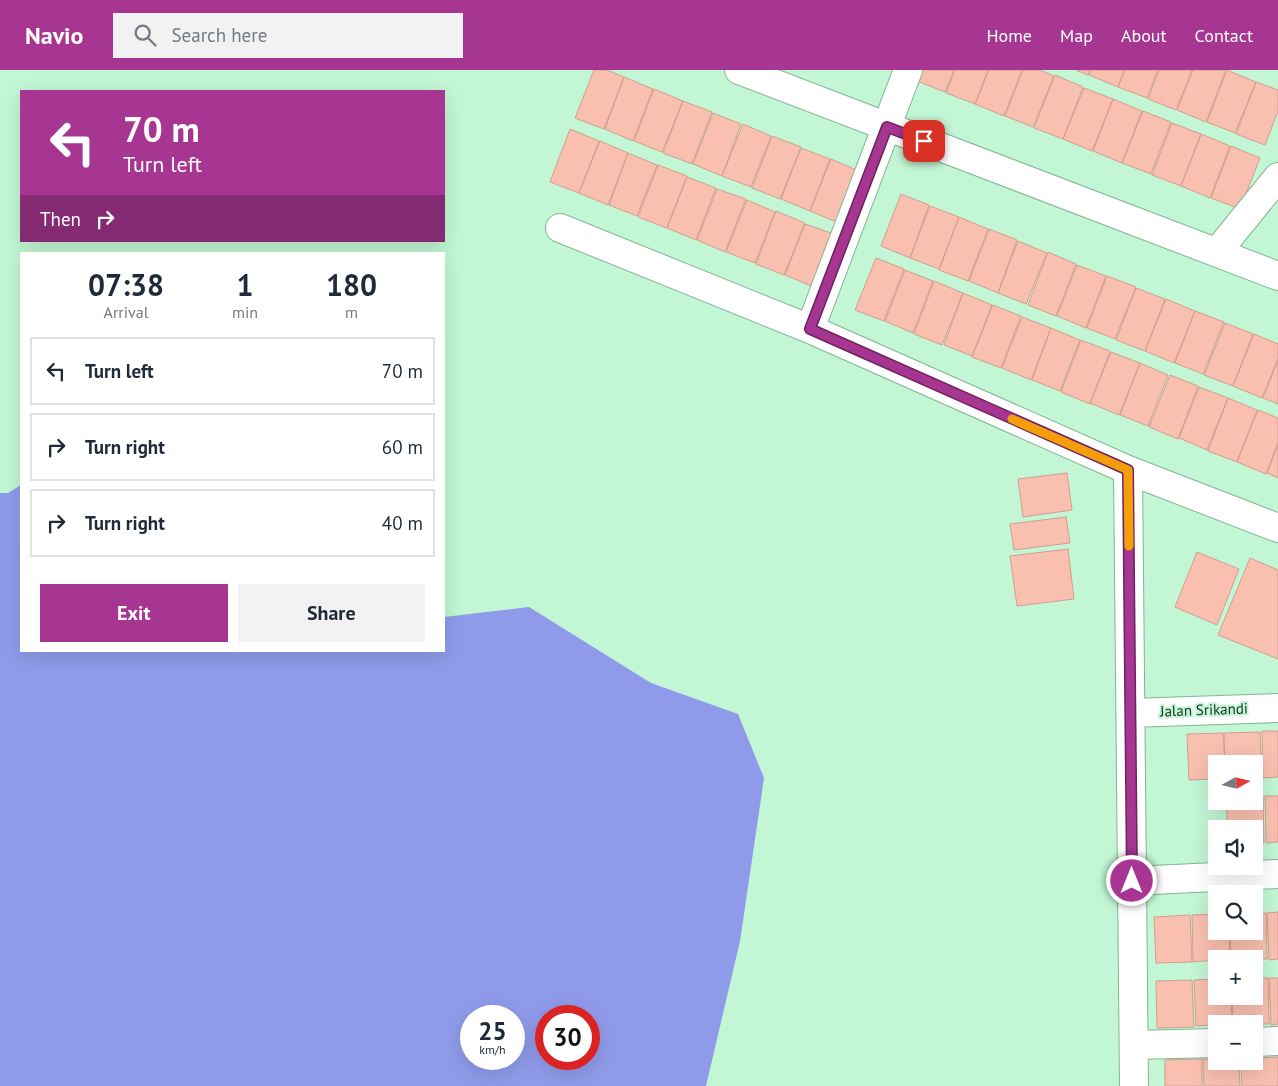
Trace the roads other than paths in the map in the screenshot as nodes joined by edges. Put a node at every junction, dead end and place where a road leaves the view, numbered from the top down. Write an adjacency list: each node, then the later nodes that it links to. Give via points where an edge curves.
1 (738, 70): 3 (street)
2 (908, 70): 3 (street)
3 (887, 127): 6 (street); 8 (street)
4 (1278, 177): 6 (street)
5 (560, 228): 8 (street)
6 (1217, 252): 7 (street)
7 (1278, 276)
8 (810, 329): 9 (street)
9 (1128, 470): 10 (street); 12 (street)
10 (1278, 528)
11 (1278, 708): 12 (street, Jalan Srikandi)
12 (1130, 713): 14 (street)
13 (1278, 874): 14 (street)
14 (1132, 881): 18 (street)
15 (1278, 1041): 16 (street)
16 (1263, 1042)
17 (1208, 1043): 18 (street)
18 (1134, 1045): 19 (street)
19 (1134, 1086)

